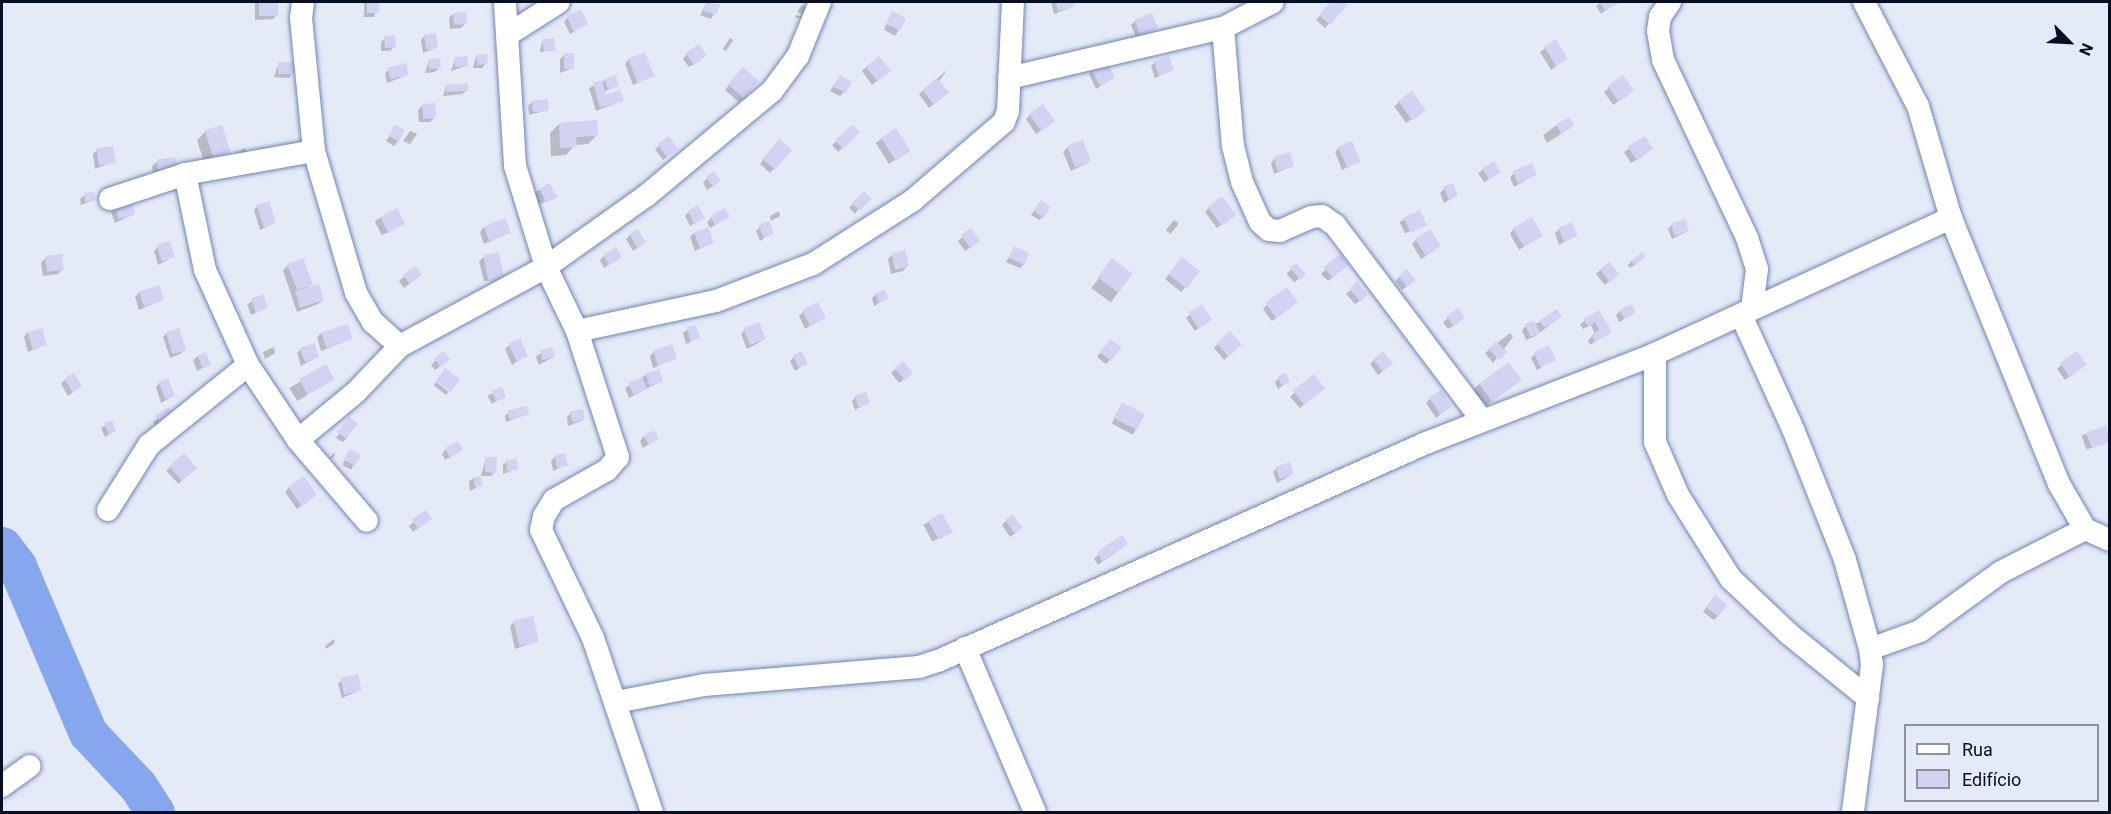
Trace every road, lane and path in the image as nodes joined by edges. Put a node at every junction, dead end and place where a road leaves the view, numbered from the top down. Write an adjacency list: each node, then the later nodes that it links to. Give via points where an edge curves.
1 (303, 2): 12 (street)
2 (505, 2): 10 (street)
3 (559, 2): 10 (street)
4 (820, 2): 16 (street, via 798,56 772,91 646,196)
5 (1013, 2): 11 (street)
6 (1273, 2): 9 (street)
7 (1670, 2): 17 (street, via 1660,17 1662,60 1747,238 1757,269)
8 (1864, 2): 15 (street, via 1918,106)
9 (1222, 28): 11 (street); 22 (street, via 1233,146 1242,182 1260,222 1269,230 1280,231 1322,216 1335,225)
10 (510, 34): 16 (street, via 514,166)
11 (1009, 78): 18 (street, via 1008,111 995,131 912,201 813,264 716,301)
12 (314, 151): 13 (street); 19 (street, via 356,293 374,322)
13 (185, 174): 14 (street); 21 (street, via 205,270)
14 (110, 199)
15 (1952, 218): 17 (street); 26 (street, via 2059,484)
16 (546, 267): 18 (street); 19 (street)
17 (1747, 312): 20 (street); 29 (street, via 1845,560)
18 (577, 331): 31 (street, via 618,457 607,470 554,500 543,516 541,530 593,638)
19 (400, 346): 23 (street, via 356,392)
20 (1655, 354): 22 (street); 30 (street, via 1654,442 1678,495 1731,579 1789,634)
21 (248, 364): 23 (street); 24 (street, via 149,445)
22 (1482, 420): 28 (street)
23 (298, 440): 25 (street)
24 (108, 510)
25 (367, 521)
26 (2085, 529): 27 (street); 29 (street, via 2001,573 1920,631)
27 (2109, 540)
28 (965, 648): 31 (street, via 919,668 704,685); 35 (street)
29 (1870, 649): 30 (street)
30 (1868, 698): 36 (street)
31 (616, 702): 34 (street)
32 (30, 766): 33 (street)
33 (2, 786)
34 (652, 813)
35 (1035, 813)
36 (1853, 813)

